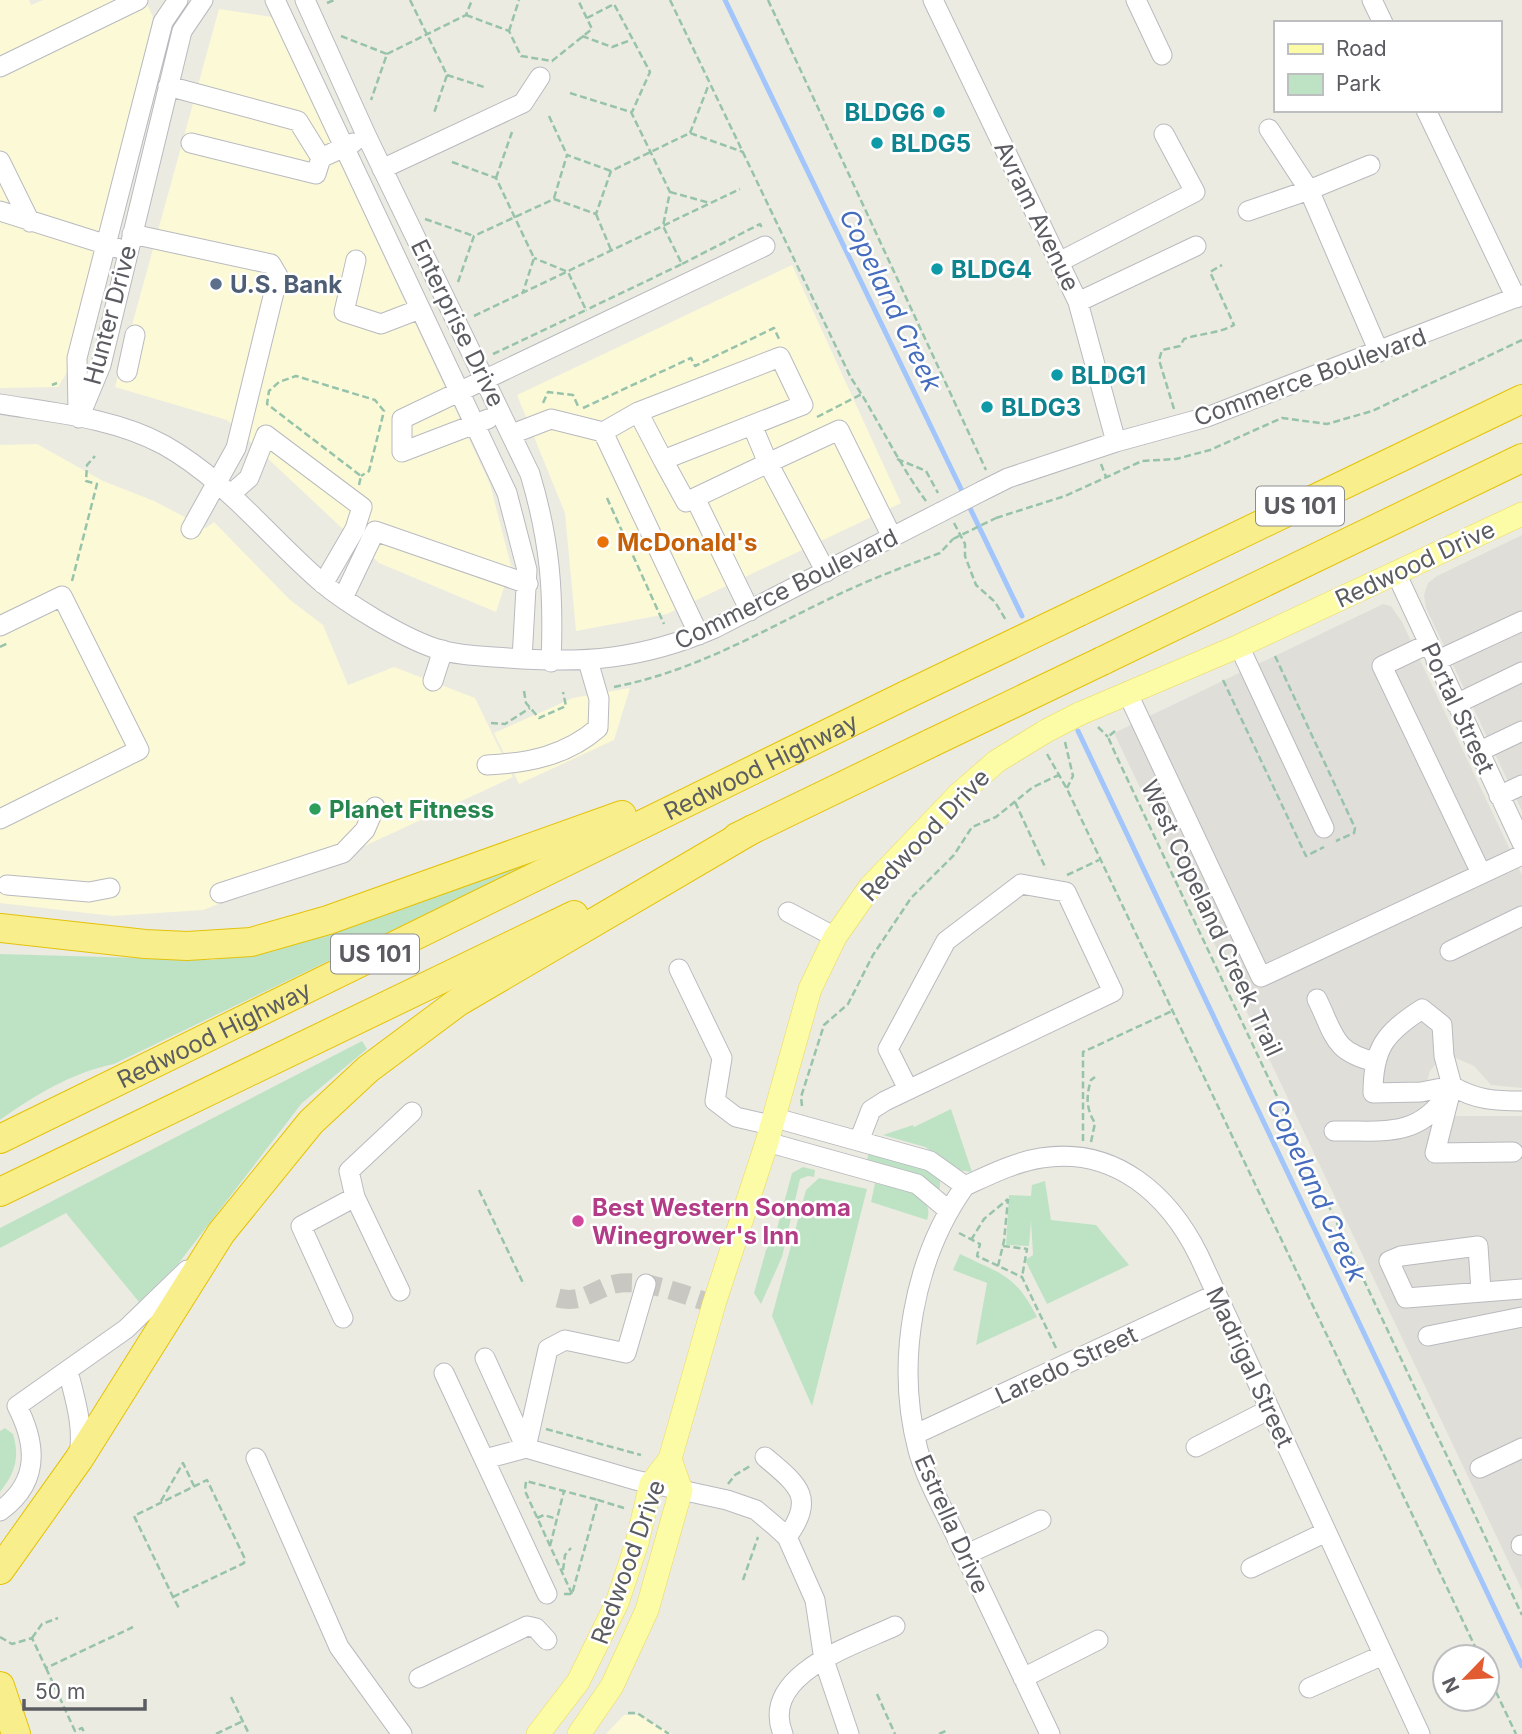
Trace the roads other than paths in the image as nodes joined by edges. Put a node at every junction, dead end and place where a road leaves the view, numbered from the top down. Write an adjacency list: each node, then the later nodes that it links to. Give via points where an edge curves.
1 (138, 0): 11 (street)
2 (204, 0): 8 (street, Hunter Drive)
3 (275, 0): 19 (street, Enterprise Drive)
4 (305, 0): 17 (street, Enterprise Drive)
5 (933, 0): 33 (street, Avram Avenue)
6 (1136, 0): 10 (street)
7 (1372, 0): 9 (street)
8 (176, 5): 13 (street, Hunter Drive, via 182,31); 29 (street, Hunter Drive, via 163,22)
9 (1382, 21)
10 (1162, 55)
11 (0, 67)
12 (541, 78): 23 (street, via 523,103)
13 (168, 86): 20 (street, via 298,121); 28 (street, Hunter Drive)
14 (1427, 112): 34 (street)
15 (1269, 129): 24 (street)
16 (1164, 134): 33 (street, via 1195,192)
17 (367, 137): 19 (street); 23 (street, Enterprise Drive)
18 (191, 143): 20 (street, via 316,174)
19 (343, 148): 20 (street); 36 (street, Enterprise Drive)
20 (321, 158)
21 (0, 161): 27 (street)
22 (1370, 165): 24 (street)
23 (382, 169): 40 (street, Enterprise Drive)
24 (1309, 190): 26 (street); 38 (street)
25 (0, 211): 27 (street)
26 (1248, 211)
27 (30, 222): 29 (street)
28 (130, 243): 29 (street); 46 (street, Hunter Drive, via 101,365); 55 (street, via 271,264 278,276 236,448)
29 (106, 245): 46 (street, Hunter Drive, via 78,358)
30 (765, 246): 40 (street)
31 (1196, 246): 35 (street)
32 (356, 260): 36 (street, via 344,312 381,324)
33 (1059, 262): 35 (street, Avram Avenue)
34 (1519, 297): 38 (street, Commerce Boulevard)
35 (1078, 302): 51 (street, Avram Avenue)
36 (421, 309): 41 (street, Enterprise Drive)
37 (135, 335): 39 (street)
38 (1379, 352): 51 (street, Commerce Boulevard, via 1207,417)
39 (127, 372)
40 (491, 376): 41 (street); 44 (street, Enterprise Drive)
41 (460, 391): 47 (street, Enterprise Drive); 47 (street, via 402,419 402,452)
42 (1522, 399): 83 (highway, Redwood Highway / US 101, bridge)
43 (0, 404): 46 (street, Commerce Boulevard)
44 (502, 412): 47 (street); 50 (street, Enterprise Drive)
45 (638, 412): 48 (street, via 780,357 803,405); 49 (street); 53 (street)
46 (79, 418): 55 (street, Commerce Boulevard, via 121,425 164,445)
47 (476, 424): 64 (street, Enterprise Drive, via 507,493 521,538)
48 (752, 425): 53 (street); 54 (street)
49 (603, 432): 50 (street, via 551,419); 69 (street)
50 (512, 434): 75 (street, Enterprise Drive, via 530,474 546,530 553,603)
51 (1116, 442): 60 (street, Commerce Boulevard, bridge, via 1008,478)
52 (1522, 458): 89 (highway, Redwood Highway / US 101, bridge)
53 (663, 460): 57 (street, via 686,502)
54 (768, 464): 57 (street); 60 (street, via 839,430); 61 (street)
55 (215, 481): 56 (street, Commerce Boulevard); 59 (street)
56 (232, 493): 63 (street, Commerce Boulevard); 63 (street, via 249,478 266,435 362,506 355,529)
57 (695, 498): 66 (street)
58 (1522, 514): 62 (main road, Redwood Drive)
59 (191, 529)
60 (892, 537): 61 (street, Commerce Boulevard)
61 (826, 572): 66 (street, Commerce Boulevard)
62 (1396, 573): 70 (main road, Redwood Drive); 72 (street, Portal Street)
63 (323, 584): 65 (street, Commerce Boulevard)
64 (528, 584): 65 (street, via 375,531); 73 (street, Enterprise Drive)
65 (343, 598): 71 (street, Commerce Boulevard, via 418,641)
66 (750, 611): 69 (street, Commerce Boulevard)
67 (1522, 621): 72 (street)
68 (0, 626): 87 (street, via 62,596 139,750)
69 (699, 635): 74 (street, Commerce Boulevard, via 645,653)
70 (1239, 646): 78 (main road, Redwood Drive); 88 (street)
71 (443, 650): 73 (street, Commerce Boulevard); 77 (street)
72 (1432, 652): 79 (street, Portal Street); 92 (street, via 1382,666)
73 (522, 659): 75 (street, Commerce Boulevard)
74 (588, 661): 75 (street, Commerce Boulevard); 82 (street, via 596,690 598,728 540,761)
75 (551, 662)
76 (1522, 672): 79 (street)
77 (433, 681)
78 (1127, 692): 92 (street, via 1261,977); 99 (main road, Redwood Drive, bridge, via 997,761 870,887)
79 (1456, 704): 81 (street, Portal Street)
80 (1522, 732): 81 (street)
81 (1478, 752): 85 (street, Portal Street)
82 (487, 765)
83 (750, 769): 98 (highway, via 328,920 251,942 145,944); 110 (highway, Redwood Highway / US 101)
84 (1522, 785): 85 (street)
85 (1499, 796): 90 (street, Portal Street)
86 (375, 807): 95 (street, via 365,830 343,853)
87 (0, 819)
88 (1324, 828)
89 (753, 829): 113 (highway, Redwood Highway / US 101); 119 (highway, via 458,1002 410,1035 311,1122)
90 (1522, 843)
91 (1522, 855): 92 (street)
92 (1481, 873)
93 (7, 885): 94 (street, via 89,892)
94 (110, 888)
95 (219, 892)
96 (788, 912): 99 (street)
97 (1522, 916): 100 (street)
98 (0, 928)
99 (835, 937): 108 (main road, Redwood Drive, via 810,989)
100 (1450, 951)
101 (679, 969): 108 (street, via 722,1058 715,1101 736,1116)
102 (1317, 999): 103 (street, via 1341,1049)
103 (1376, 1062): 104 (street, via 1373,1093); 104 (street, via 1380,1047 1396,1026 1422,1009 1442,1025)
104 (1452, 1086): 106 (street, via 1470,1097); 109 (street, via 1433,1114 1403,1129); 112 (street, via 1435,1153)
105 (908, 1089): 105 (street, via 888,1049 946,941 1021,884 1066,892 1113,992); 111 (street, via 871,1110)
106 (1522, 1101)
107 (412, 1112): 116 (street, via 349,1171)
108 (770, 1128): 111 (street); 118 (street, via 917,1184); 140 (main road, Redwood Drive)
109 (1334, 1131)
110 (0, 1139)
111 (859, 1141): 114 (street, via 930,1161)
112 (1513, 1152)
113 (66, 1160): 115 (highway, Redwood Highway / US 101); 117 (highway)
114 (965, 1186): 118 (street, Estrella Drive); 124 (street, Madrigal Street, via 1033,1159 1085,1159 1135,1177 1178,1218)
115 (0, 1192)
116 (355, 1196): 122 (street); 126 (street, via 301,1226)
117 (0, 1201)
118 (948, 1210): 132 (street, Estrella Drive, via 924,1271 911,1329 909,1367)
119 (221, 1233): 129 (street, via 126,1329); 138 (highway)
120 (646, 1284): 134 (street, via 626,1353 565,1340 548,1349)
121 (1522, 1289): 123 (street)
122 (400, 1291)
123 (1481, 1291): 123 (street, via 1406,1298 1389,1261 1401,1255 1478,1245)
124 (1216, 1294): 131 (street, Madrigal Street); 132 (street, Laredo Street)
125 (1522, 1317): 127 (street)
126 (344, 1318)
127 (1429, 1336)
128 (485, 1358): 134 (street)
129 (68, 1371): 138 (street, via 82,1437); 144 (street, via 17,1406 31,1433 32,1455 20,1493)
130 (444, 1373): 139 (street)
131 (1270, 1409): 133 (street); 146 (street, Madrigal Street)
132 (916, 1434): 148 (street, Estrella Drive, via 923,1465)
133 (1196, 1447)
134 (526, 1448): 139 (street); 142 (street)
135 (1522, 1448): 141 (street)
136 (765, 1457): 147 (street, via 796,1483 804,1502 800,1519)
137 (256, 1458): 164 (street, via 340,1647)
138 (79, 1459): 150 (highway)
139 (485, 1459): 151 (street)
140 (670, 1459): 142 (main road, Redwood Drive); 143 (main road, Redwood Drive)
141 (1480, 1468)
142 (651, 1484): 143 (street); 165 (main road, Redwood Drive, via 617,1603 578,1682)
143 (681, 1490): 147 (street, via 756,1510); 166 (main road, Redwood Drive, via 647,1610 612,1686)
144 (0, 1511)
145 (1041, 1520): 148 (street)
146 (1326, 1531): 149 (street); 155 (street, Madrigal Street)
147 (787, 1537): 156 (street, via 815,1600)
148 (965, 1555): 158 (street, Estrella Drive)
149 (1251, 1567)
150 (0, 1570)
151 (547, 1594)
152 (895, 1626): 156 (street)
153 (547, 1640): 157 (street, via 536,1628 527,1626)
154 (1098, 1640): 158 (street)
155 (1383, 1655): 160 (street); 169 (street, Madrigal Street)
156 (824, 1661): 162 (street); 167 (street, via 790,1683 784,1693 778,1713)
157 (419, 1678)
158 (1023, 1678): 168 (street, Estrella Drive)
159 (0, 1686): 163 (highway)
160 (1309, 1688)
161 (0, 1706): 163 (main road)
162 (845, 1733)
163 (15, 1734)
164 (402, 1734)
165 (538, 1734)
166 (579, 1734)
167 (783, 1734)
168 (1049, 1734)
169 (1420, 1734)

